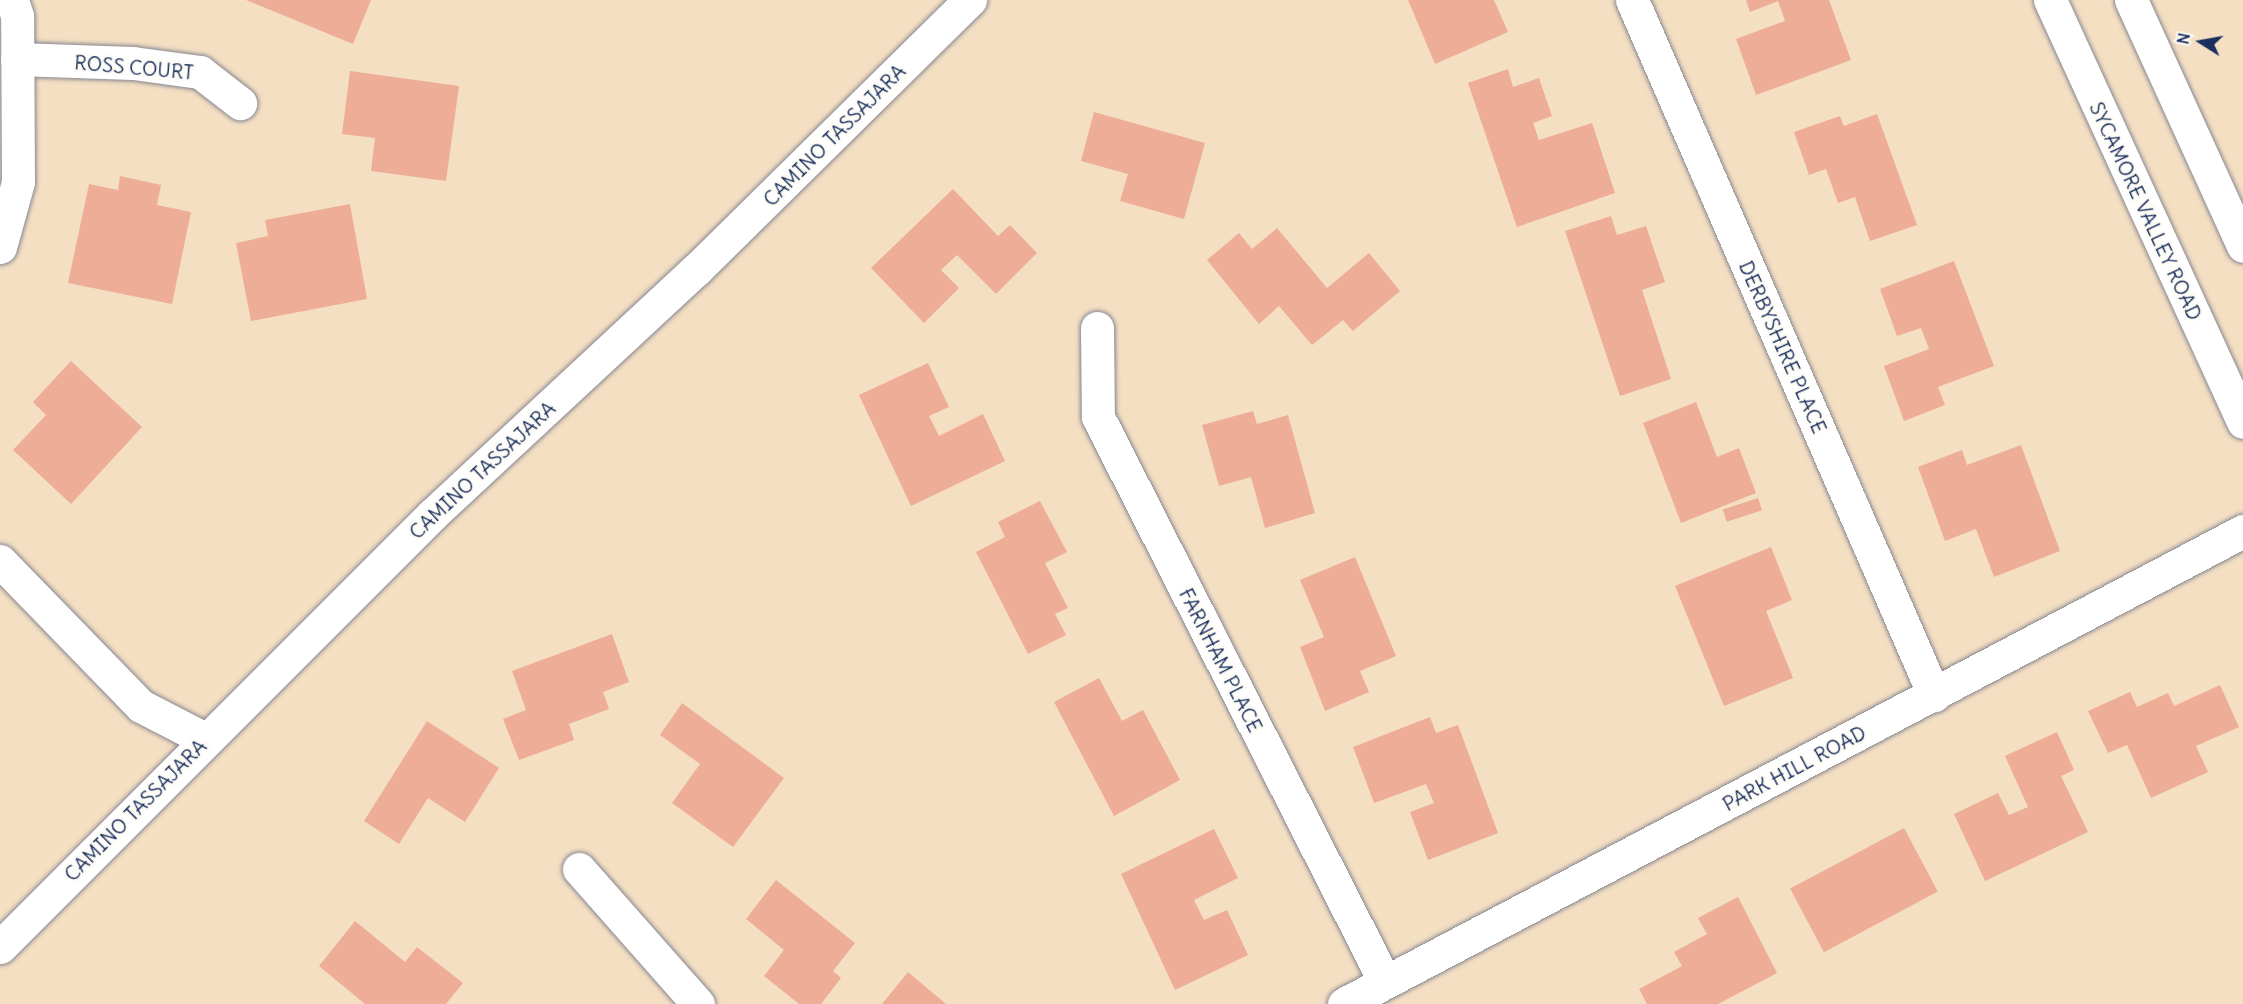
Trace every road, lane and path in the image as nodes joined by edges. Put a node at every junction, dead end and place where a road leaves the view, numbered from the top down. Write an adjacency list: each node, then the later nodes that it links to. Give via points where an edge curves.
1 (12, 0): 6 (street)
2 (970, 0): 15 (street, CAMINO TASSAJARA)
3 (1632, 0): 14 (street, DERBYSHIRE PLACE)
4 (2050, 0): 11 (street, SYCAMORE VALLEY ROAD)
5 (2131, 0): 8 (street)
6 (17, 59): 7 (street, ROSS COURT, via 133,63 200,72); 9 (street, via 18,182)
7 (240, 103)
8 (2243, 246)
9 (0, 247)
10 (1097, 328): 18 (street, FARNHAM PLACE, via 1098,417)
11 (2243, 422)
12 (2243, 531): 14 (street, PARK HILL ROAD)
13 (0, 561): 15 (street, via 141,706)
14 (1934, 695): 18 (street, PARK HILL ROAD)
15 (205, 739): 17 (street, CAMINO TASSAJARA)
16 (579, 869): 19 (street)
17 (0, 947)
18 (1385, 982): 20 (street, PARK HILL ROAD)
19 (698, 1004)
20 (1344, 1004)

